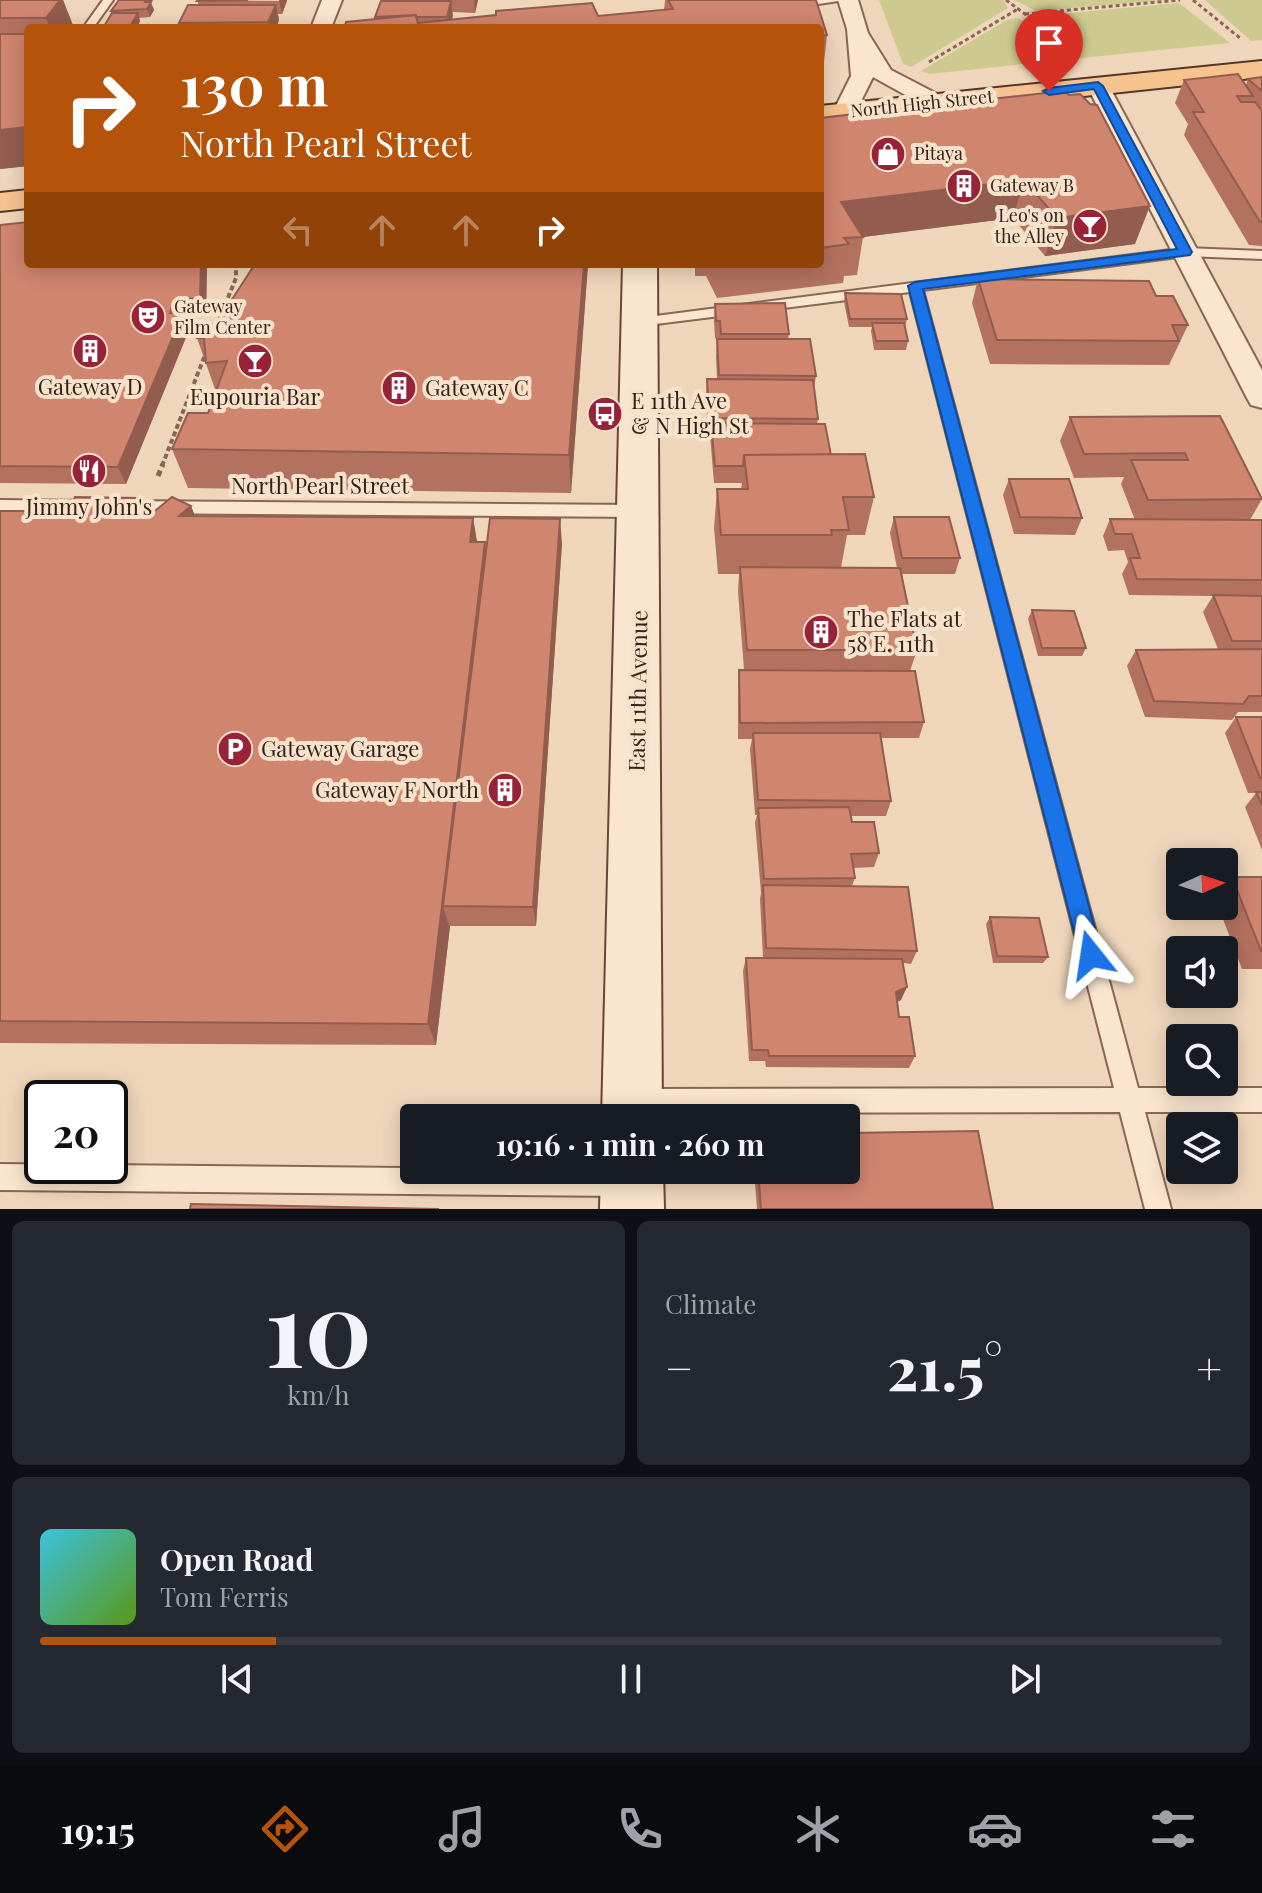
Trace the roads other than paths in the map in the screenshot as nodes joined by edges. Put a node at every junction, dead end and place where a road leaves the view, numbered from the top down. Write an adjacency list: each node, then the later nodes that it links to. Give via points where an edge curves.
1 (108, 0): 6 (lane)
2 (332, 0): 7 (street)
3 (840, 0): 5 (lane)
4 (848, 0): 8 (street)
5 (776, 6)
6 (91, 24)
7 (323, 24)
8 (857, 29): 11 (street, via 882,74); 12 (street, via 862,76)
9 (1262, 69): 10 (main road, North High Street)
10 (1098, 86): 11 (main road, North High Street); 15 (street)
11 (937, 103): 12 (main road, North High Street)
12 (832, 114)
13 (24, 199): 14 (main road)
14 (0, 202)
15 (1186, 252): 16 (lane); 18 (lane); 20 (street)
16 (1262, 255)
17 (640, 268): 19 (street, East 11th Avenue)
18 (915, 286): 19 (lane); 23 (lane)
19 (640, 322): 22 (street, East 11th Avenue)
20 (1262, 398)
21 (0, 506): 22 (lane, North Pearl Street)
22 (639, 511): 25 (street, East 11th Avenue)
23 (1129, 1100): 24 (lane); 26 (lane); 29 (lane)
24 (1262, 1100)
25 (632, 1104)
26 (860, 1105)
27 (0, 1177): 28 (lane)
28 (632, 1187)
29 (1158, 1209)

